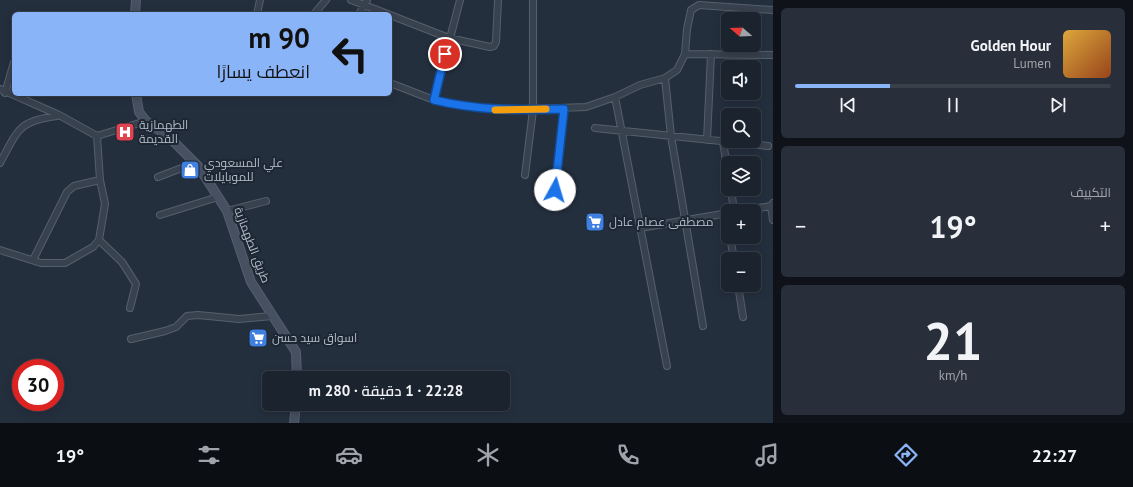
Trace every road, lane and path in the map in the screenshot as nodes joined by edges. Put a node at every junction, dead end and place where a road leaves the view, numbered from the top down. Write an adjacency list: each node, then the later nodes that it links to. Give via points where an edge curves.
1 (136, 0): 10 (main road)
2 (260, 0): 11 (street)
3 (326, 0): 12 (street)
4 (351, 0): 8 (street)
5 (460, 0): 16 (street)
6 (498, 0): 16 (street, via 494,46)
7 (533, 0): 30 (street)
8 (366, 2): 13 (street); 14 (street)
9 (773, 10): 17 (street, via 700,5 691,10)
10 (135, 12)
11 (257, 12)
12 (316, 12)
13 (360, 12)
14 (385, 12)
15 (392, 15): 16 (street)
16 (449, 38): 28 (street)
17 (685, 54): 18 (street); 21 (street, via 677,70)
18 (711, 54): 19 (street); 37 (street)
19 (773, 55)
20 (12, 67): 23 (street)
21 (665, 78): 27 (street, via 640,85); 36 (street)
22 (392, 83): 28 (street)
23 (2, 91): 24 (street)
24 (12, 95)
25 (14, 96): 31 (street)
26 (136, 96): 32 (main road, طريق الطهمازية, via 139,112)
27 (615, 97): 29 (street, via 586,107); 34 (street)
28 (434, 100): 30 (street, via 472,108)
29 (564, 109): 30 (street); 46 (street)
30 (533, 110): 43 (street)
31 (59, 115): 35 (street); 41 (street, via 36,118 18,129)
32 (146, 121): 35 (street); 42 (main road, طريق الطهمازية, via 170,138)
33 (595, 128): 34 (street)
34 (622, 131): 36 (street); 56 (street)
35 (98, 136): 45 (street)
36 (671, 136): 37 (street); 54 (street)
37 (706, 140): 38 (street)
38 (721, 142)
39 (761, 145): 40 (street)
40 (768, 146)
41 (0, 163)
42 (195, 163): 44 (street); 47 (main road, طريق الطهمازية)
43 (525, 175)
44 (158, 178)
45 (100, 180): 57 (street, via 105,204); 59 (street, via 74,186 67,192)
46 (555, 190)
47 (218, 197): 51 (main road, طريق الطهمازية); 53 (street)
48 (266, 201): 51 (street)
49 (772, 204): 50 (street); 55 (street)
50 (761, 206)
51 (227, 211): 62 (main road, طريق الطهمازية, via 251,282)
52 (721, 214): 54 (street)
53 (160, 215)
54 (684, 220): 56 (street); 64 (street)
55 (773, 220)
56 (640, 228): 66 (street)
57 (99, 240): 59 (street, via 93,247 65,263 41,263); 61 (street, via 122,262 136,284)
58 (0, 250): 59 (street)
59 (33, 260)
60 (739, 292): 63 (street)
61 (130, 308)
62 (272, 316): 65 (street, via 239,319 198,314 187,316 176,327); 67 (main road, طريق الطهمازية, via 296,352)
63 (743, 317)
64 (703, 326)
65 (131, 339)
66 (667, 366)
67 (297, 371)
68 (295, 411): 69 (main road)
69 (294, 423)

